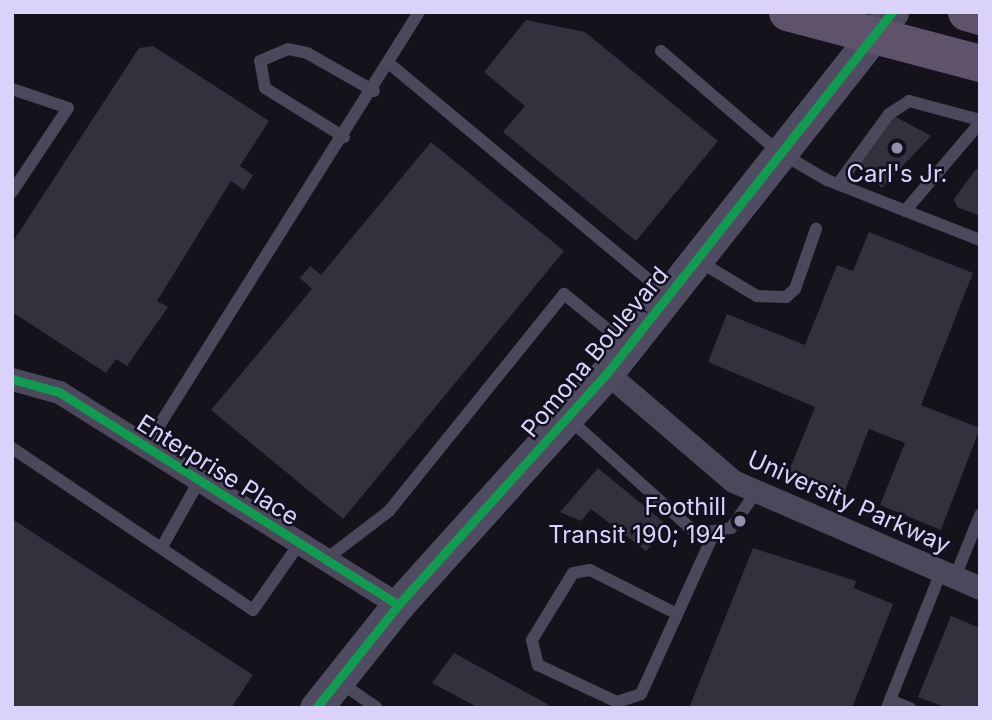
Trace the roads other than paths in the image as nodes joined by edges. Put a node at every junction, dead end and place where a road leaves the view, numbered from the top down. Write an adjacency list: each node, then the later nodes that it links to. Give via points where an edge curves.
1 (419, 12): 8 (lane)
2 (788, 12): 5 (main road)
3 (966, 12): 4 (main road)
4 (980, 16)
5 (883, 24): 7 (main road); 13 (street, Pomona Boulevard)
6 (661, 51): 13 (lane)
7 (980, 63)
8 (391, 65): 10 (lane); 20 (lane)
9 (12, 89): 15 (lane, via 68,108)
10 (374, 91): 12 (lane); 12 (lane, via 307,53 288,49 260,61 265,88)
11 (980, 122): 14 (lane, via 909,101 889,114); 16 (lane)
12 (344, 137): 26 (lane)
13 (779, 152): 14 (lane); 19 (street, Pomona Boulevard)
14 (838, 184): 16 (lane)
15 (12, 192)
16 (905, 211): 18 (lane)
17 (816, 229): 19 (lane, via 786,297 757,296)
18 (980, 240)
19 (697, 260): 20 (street, Pomona Boulevard)
20 (668, 297): 21 (street, Pomona Boulevard)
21 (628, 346): 22 (street, Pomona Boulevard); 33 (lane, via 564,295 389,511)
22 (607, 373): 24 (street, Pomona Boulevard); 28 (street, University Parkway, via 733,481)
23 (12, 379): 26 (street, Enterprise Place, via 59,392)
24 (567, 418): 30 (lane, via 682,524); 36 (street, Pomona Boulevard)
25 (12, 448): 32 (lane)
26 (145, 448): 27 (street, Enterprise Place)
27 (199, 481): 31 (street, Enterprise Place); 32 (lane)
28 (756, 492): 30 (lane, via 731,528); 34 (street, University Parkway)
29 (980, 515): 34 (lane)
30 (713, 535): 37 (lane)
31 (299, 544): 32 (lane, via 253,610); 33 (street, Enterprise Place)
32 (162, 547)
33 (325, 561): 36 (street, Enterprise Place)
34 (948, 575): 35 (street, University Parkway); 39 (lane)
35 (980, 588)
36 (398, 606): 38 (street, Pomona Boulevard)
37 (677, 614): 37 (lane, via 641,694 617,702 538,665 532,640 573,573 590,570)
38 (338, 681): 40 (street, Pomona Boulevard); 41 (lane)
39 (889, 704): 42 (lane)
40 (316, 708)
41 (377, 708)
42 (910, 708)

